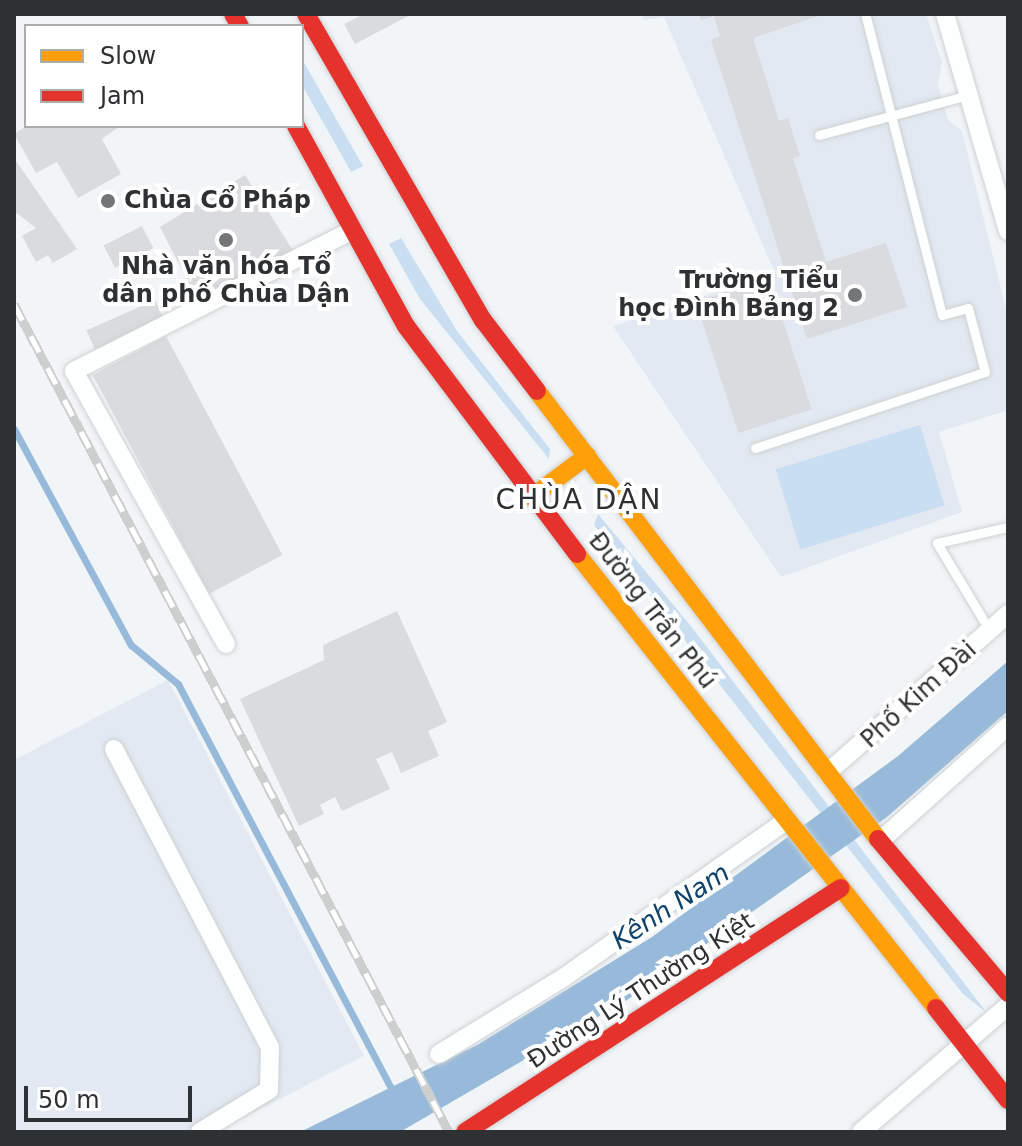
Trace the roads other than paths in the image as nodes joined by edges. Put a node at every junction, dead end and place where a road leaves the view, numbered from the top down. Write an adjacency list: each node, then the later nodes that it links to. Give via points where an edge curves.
1 (306, 14): 11 (main road, Đường Trần Phú, via 457,283)
2 (865, 14): 5 (lane)
3 (945, 14): 4 (street)
4 (968, 95): 5 (lane); 9 (street)
5 (891, 116): 7 (lane); 10 (lane, via 942,315 968,308 985,372)
6 (297, 128): 8 (main road, Đường Trần Phú)
7 (819, 135)
8 (353, 230): 12 (main road, Đường Trần Phú, via 413,337); 16 (street, via 74,371)
9 (1008, 231)
10 (755, 448)
11 (587, 456): 12 (main road); 19 (main road, Đường Trần Phú)
12 (532, 497): 20 (main road, Đường Trần Phú)
13 (1008, 527): 15 (lane, via 937,543)
14 (1008, 614): 15 (street, Phố Kim Đài)
15 (990, 631): 19 (street, Phố Kim Đài)
16 (226, 644)
17 (1008, 726): 21 (street)
18 (114, 749): 28 (street, via 270,1047 269,1090)
19 (831, 779): 21 (main road, Đường Trần Phú)
20 (789, 822): 22 (main road, Đường Trần Phú); 26 (street, via 563,978)
21 (876, 836): 23 (main road, Đường Trần Phú)
22 (841, 888): 25 (main road, Đường Trần Phú); 29 (main road, Đường Lý Thường Kiệt)
23 (1008, 993)
24 (1008, 1006): 25 (street)
25 (964, 1046): 27 (main road, Đường Trần Phú); 30 (street)
26 (439, 1054)
27 (1008, 1100)
28 (200, 1132)
29 (465, 1132)
30 (861, 1132)

